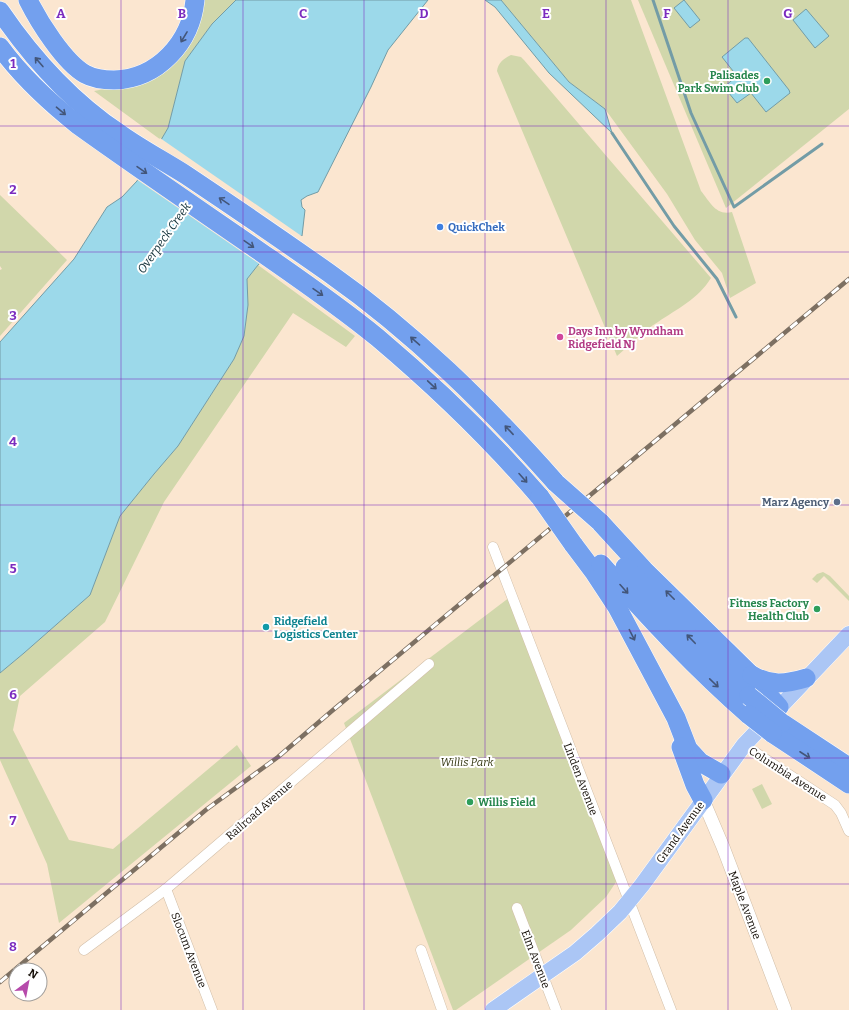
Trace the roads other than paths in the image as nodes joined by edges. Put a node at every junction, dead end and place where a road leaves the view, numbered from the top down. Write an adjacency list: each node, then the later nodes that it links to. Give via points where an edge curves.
1 (18, 0): 7 (highway, via 40,39 60,66 93,101)
2 (28, 0): 3 (highway, one-way to 2, via 193,17 187,32 170,55 144,73 126,79 111,80 89,76 73,65 48,33)
3 (195, 0)
4 (0, 11): 7 (highway, one-way to 4, via 52,76 19,38)
5 (0, 48): 6 (highway)
6 (6, 59): 7 (highway, one-way to 7, via 78,125)
7 (119, 136): 8 (highway, one-way to 8, bridge, via 416,371 476,427 540,497); 8 (highway, one-way to 7, bridge, via 556,483 486,406 427,351 360,296 302,255 185,175)
8 (586, 533): 12 (highway, one-way to 8, via 644,570); 14 (highway, one-way to 14, via 594,572 614,602); 15 (highway, one-way to 8, bridge, via 749,696 631,574); 15 (highway, one-way to 15, bridge, via 666,635 726,694 749,715)
9 (493, 547): 23 (street, Linden Avenue)
10 (849, 634): 13 (main road, Grand Avenue)
11 (429, 664): 22 (street, Railroad Avenue)
12 (748, 672): 13 (highway, via 774,683); 15 (highway)
13 (806, 678): 15 (main road, Grand Avenue)
14 (662, 692): 18 (highway, via 690,752 700,762); 20 (highway)
15 (778, 721): 16 (main road, Grand Avenue); 17 (highway); 19 (highway, one-way to 19)
16 (744, 745): 18 (main road, Grand Avenue); 21 (street, Columbia Avenue, via 832,803 841,813)
17 (849, 767)
18 (721, 774): 20 (main road, Grand Avenue)
19 (849, 784)
20 (703, 800): 23 (main road, Grand Avenue); 33 (street, Maple Avenue)
21 (849, 831)
22 (166, 889): 25 (street, Railroad Avenue); 28 (street, Slocum Avenue)
23 (629, 902): 27 (main road, Grand Avenue, via 590,940); 32 (street, Linden Avenue)
24 (517, 908): 27 (street, Elm Avenue)
25 (84, 950)
26 (421, 950): 29 (street)
27 (543, 976): 30 (main road, Grand Avenue); 31 (street, Elm Avenue)
28 (212, 1010)
29 (442, 1010)
30 (493, 1010)
31 (556, 1010)
32 (671, 1010)
33 (785, 1010)

